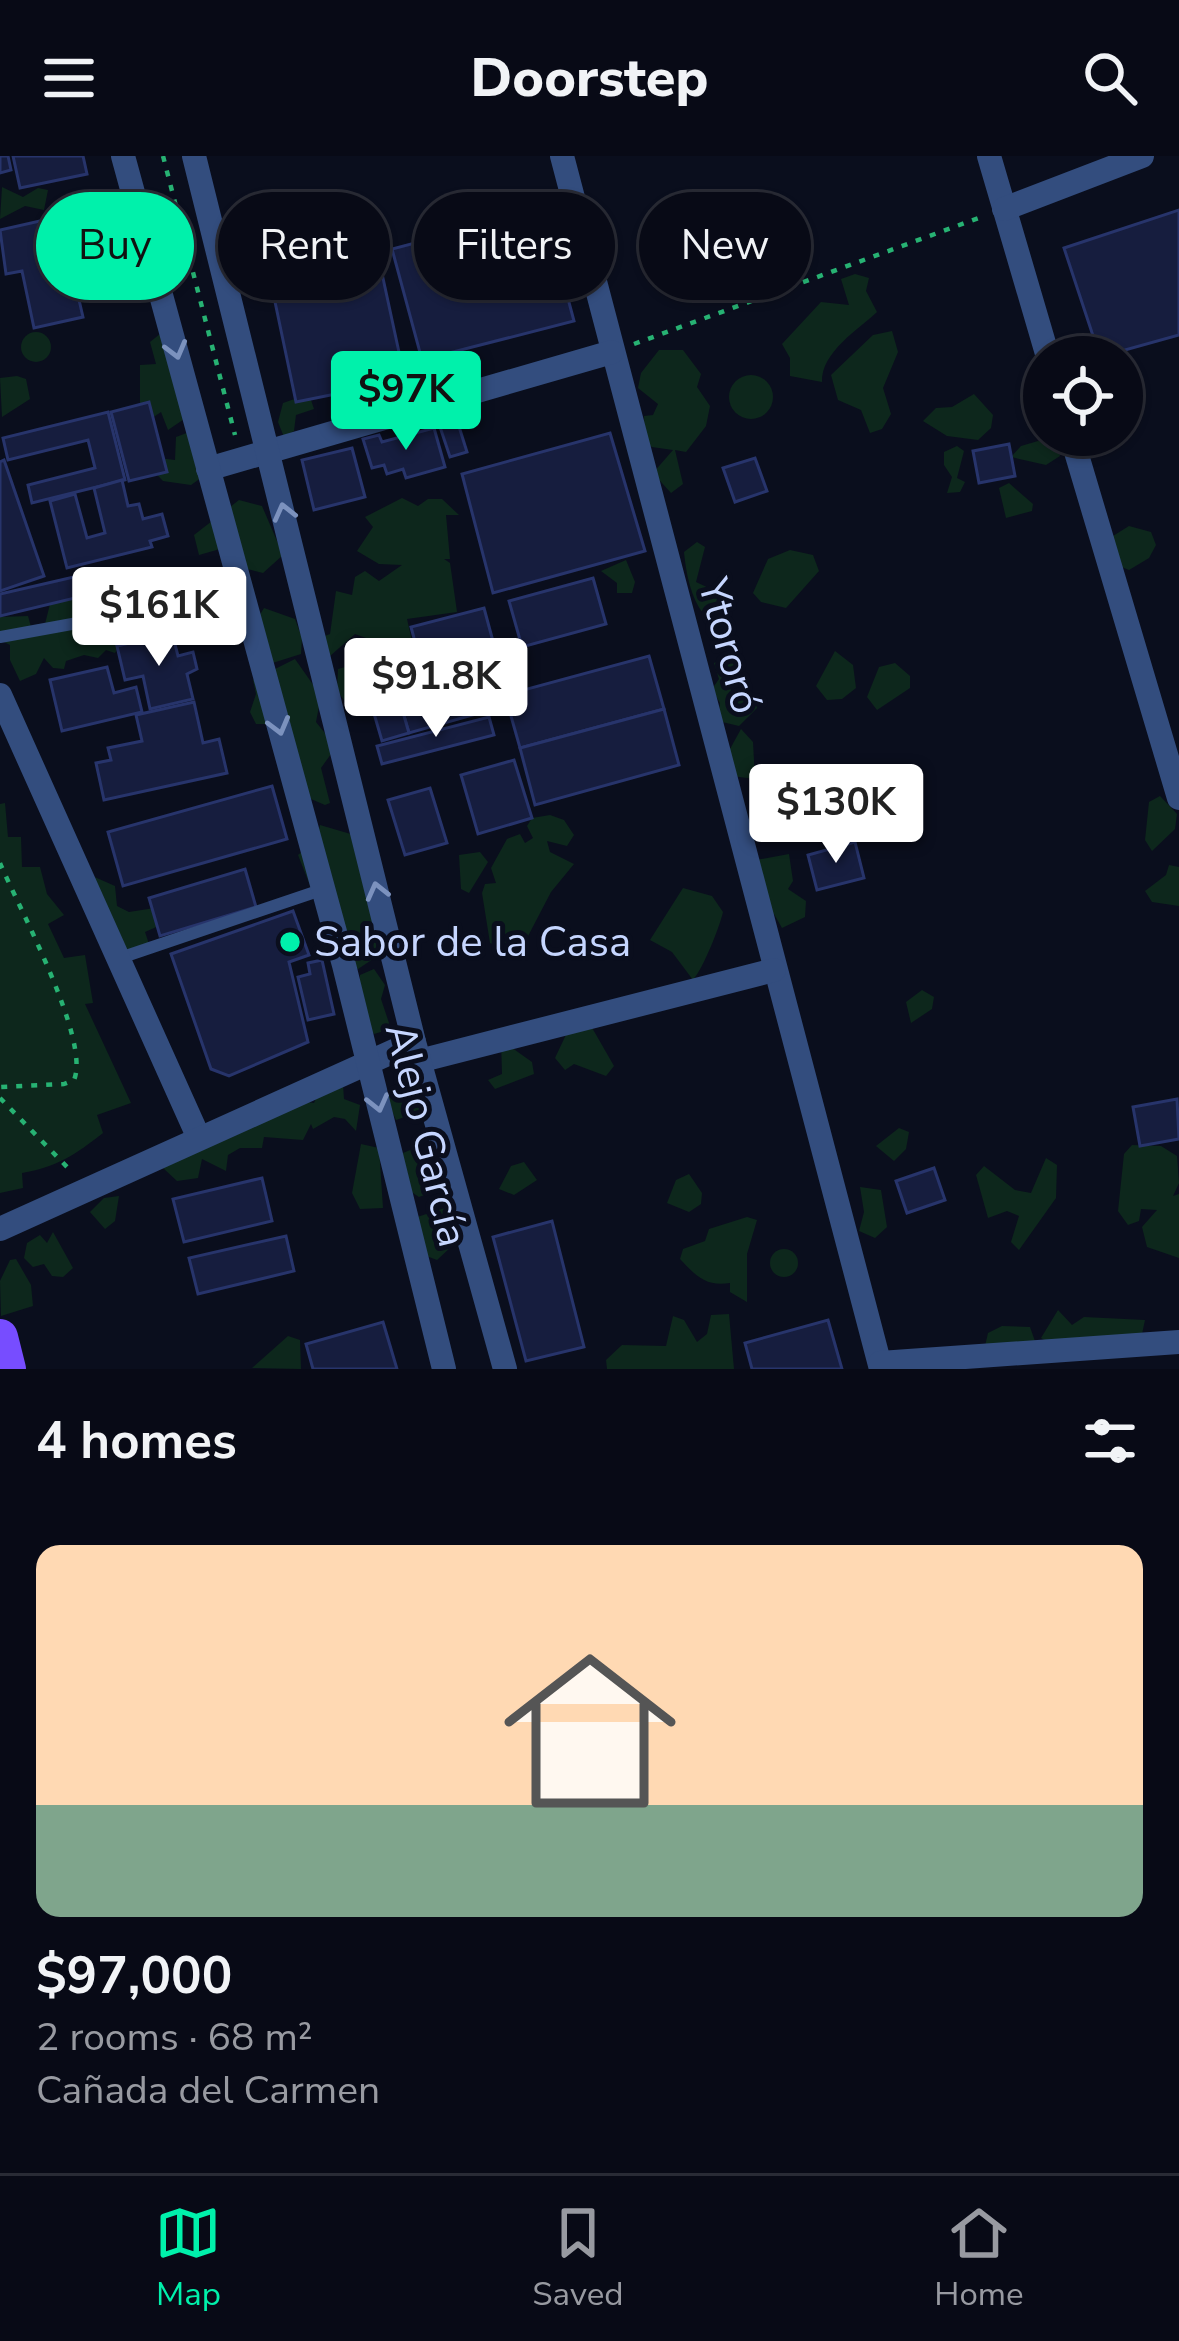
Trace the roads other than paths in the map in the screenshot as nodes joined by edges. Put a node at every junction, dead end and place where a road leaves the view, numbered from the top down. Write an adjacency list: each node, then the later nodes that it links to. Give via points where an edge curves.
1 (123, 156): 11 (street, Alejo García, one-way to 11)
2 (194, 156): 9 (street, Alejo García)
3 (562, 156): 8 (street, Ytororó)
4 (988, 156): 6 (street)
5 (1142, 156): 6 (street)
6 (1004, 209): 7 (street)
7 (1042, 336)
8 (612, 352): 9 (street); 18 (street, Ytororó)
9 (269, 451): 11 (street); 19 (street, Alejo García, one-way to 9)
10 (1077, 456): 15 (street)
11 (208, 469): 16 (street, Alejo García, one-way to 16)
12 (198, 601): 13 (lane)
13 (0, 637)
14 (0, 695): 17 (street)
15 (1179, 798)
16 (324, 890): 17 (lane); 20 (street, Alejo García)
17 (120, 958): 21 (street)
18 (774, 970): 19 (street); 25 (street, Ytororó)
19 (417, 1052): 20 (street); 28 (street, Alejo García)
20 (368, 1061): 21 (street); 27 (street, Alejo García, one-way to 27)
21 (199, 1136): 22 (street)
22 (0, 1229)
23 (0, 1337): 26 (main road)
24 (1179, 1342): 25 (street)
25 (880, 1366)
26 (8, 1369)
27 (444, 1369)
28 (505, 1369)

